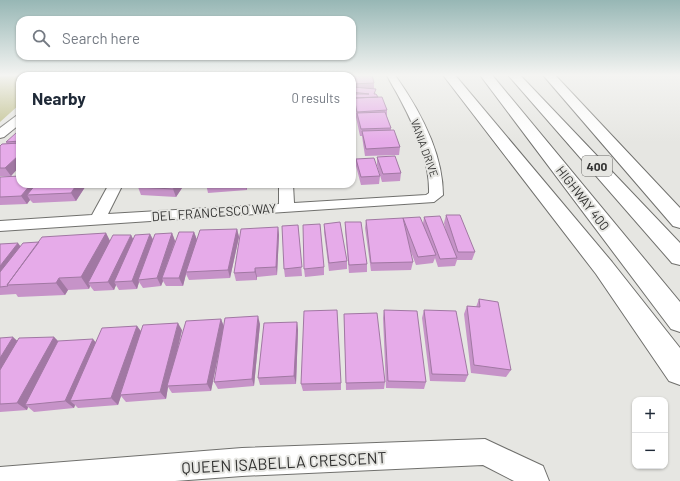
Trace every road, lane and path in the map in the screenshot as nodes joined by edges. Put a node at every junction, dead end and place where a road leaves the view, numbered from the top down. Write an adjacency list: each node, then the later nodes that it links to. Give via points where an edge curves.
1 (404, 97): 10 (street, VANIA DRIVE, via 415,117 435,170 438,185 436,195)
2 (467, 97): 17 (highway, via 604,268)
3 (504, 97): 16 (highway, HIGHWAY 400 / 400)
4 (534, 97): 15 (highway, 400)
5 (569, 97): 13 (highway)
6 (16, 121): 7 (street)
7 (0, 134)
8 (114, 188): 12 (street)
9 (286, 188): 11 (street)
10 (429, 199): 11 (street, DEL FRANCESCO WAY)
11 (287, 208): 12 (street, DEL FRANCESCO WAY)
12 (97, 220): 14 (street, DEL FRANCESCO WAY)
13 (680, 221)
14 (0, 226)
15 (680, 257)
16 (680, 321)
17 (680, 371)
18 (0, 481): 19 (street, QUEEN ISABELLA CRESCENT, via 242,462 486,452 533,476)
19 (535, 481)

